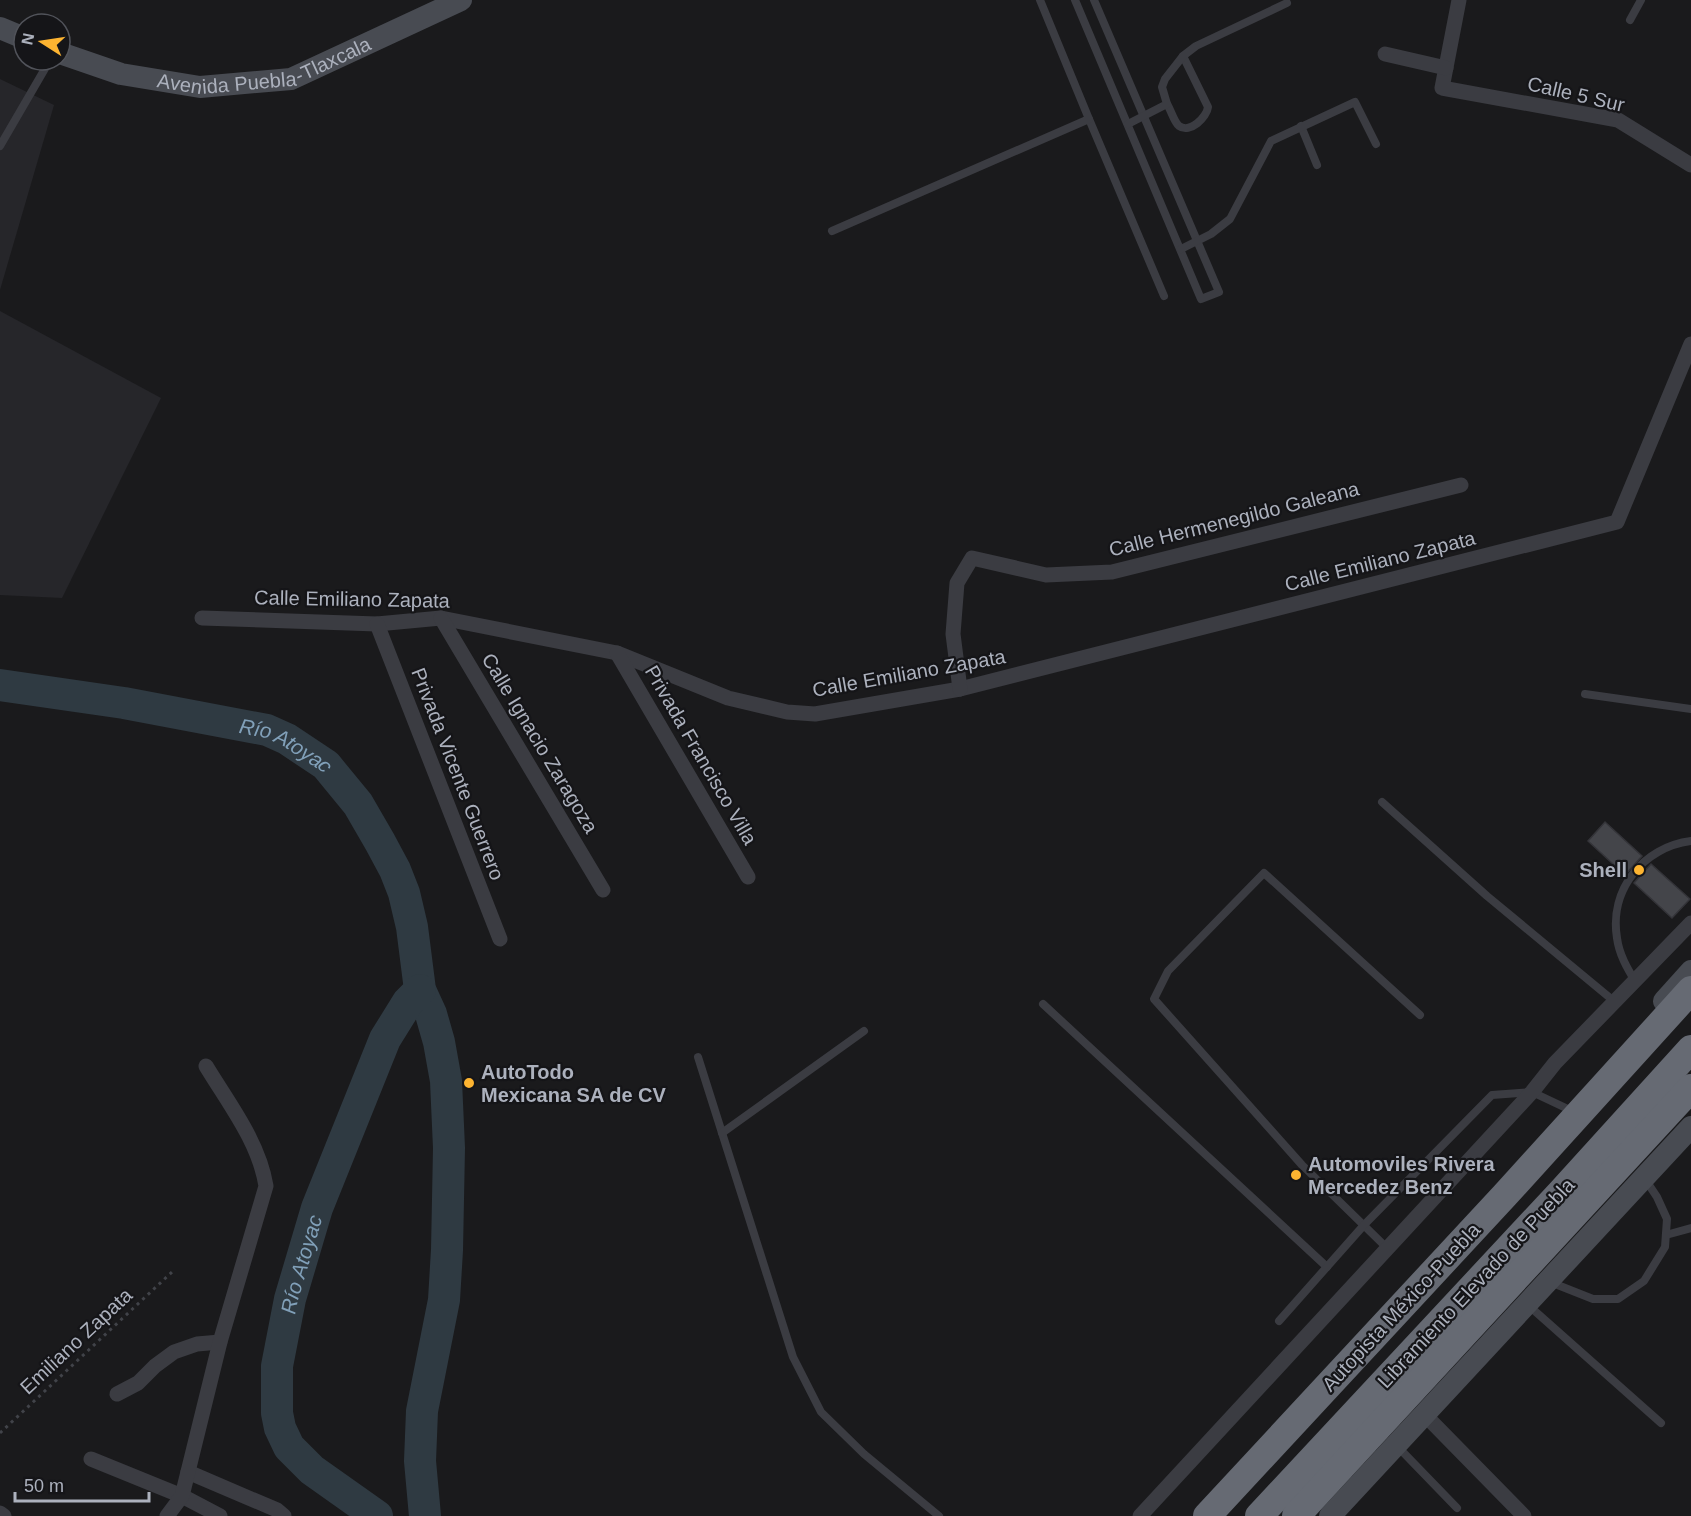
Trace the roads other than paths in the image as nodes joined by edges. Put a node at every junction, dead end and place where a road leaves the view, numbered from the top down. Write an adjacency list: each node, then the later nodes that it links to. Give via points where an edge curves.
1 (461, 0): 11 (street, Avenida Puebla-Tlaxcala, via 291,79 200,87 121,74)
2 (1040, 0): 16 (lane)
3 (1075, 0): 17 (lane)
4 (1094, 0): 15 (lane)
5 (1459, 0): 12 (street)
6 (1641, 0): 8 (lane)
7 (1287, 3): 10 (lane, via 1196,46)
8 (1630, 20)
9 (1385, 54): 12 (street)
10 (1183, 56): 14 (lane, via 1162,87); 14 (lane, via 1208,107 1207,113 1184,128 1178,125)
11 (72, 57)
12 (1446, 68): 22 (street, Calle 5 Sur, via 1442,88 1618,120)
13 (43, 72): 20 (lane)
14 (1167, 104): 15 (lane)
15 (1143, 116): 17 (lane); 24 (lane)
16 (1089, 119): 23 (lane); 26 (lane)
17 (1128, 124): 25 (lane)
18 (1301, 126): 19 (lane, via 1355,102); 21 (lane); 24 (lane, via 1271,141 1230,219)
19 (1376, 144)
20 (0, 146)
21 (1317, 165)
22 (1691, 165)
23 (832, 231)
24 (1198, 240): 25 (lane); 25 (lane, via 1219,292 1202,299)
25 (1181, 249)
26 (1164, 296)
27 (1691, 344): 33 (street, Calle Emiliano Zapata, via 1617,522)
28 (1461, 485): 33 (street, Calle Hermenegildo Galeana, via 1112,572 1046,575 972,558 957,583 953,634)
29 (202, 618): 31 (street, Calle Emiliano Zapata)
30 (441, 618): 31 (street, Calle Emiliano Zapata); 32 (street, Calle Emiliano Zapata); 39 (street, Calle Ignacio Zaragoza)
31 (377, 624): 41 (street, Privada Vicente Guerrero)
32 (617, 653): 33 (street, Calle Emiliano Zapata, via 728,698 787,712 815,714); 38 (street, Privada Francisco Villa)
33 (960, 689)
34 (1585, 694): 35 (lane)
35 (1691, 709)
36 (1382, 802): 45 (lane)
37 (1691, 841): 43 (lane, via 1669,846 1645,860 1620,896 1616,910 1617,940)
38 (748, 877)
39 (603, 890)
40 (1691, 923): 43 (street)
41 (500, 939)
42 (1691, 971): 55 (street)
43 (1635, 982): 45 (street)
44 (1691, 990): 58 (highway, Autopista México-Puebla)
45 (1615, 1002): 54 (street)
46 (1043, 1005): 64 (lane)
47 (1691, 1011): 85 (highway, Libramiento Elevado de Puebla)
48 (1420, 1015): 60 (lane, via 1264,873 1168,971 1154,999 1302,1166)
49 (864, 1031): 57 (lane)
50 (1691, 1049): 86 (highway, Libramiento Elevado de Puebla)
51 (698, 1057): 57 (lane)
52 (206, 1066): 68 (street, via 255,1147 266,1186)
53 (1691, 1088): 87 (highway)
54 (1532, 1092): 55 (lane); 60 (lane, via 1492,1095); 63 (street)
55 (1568, 1109): 58 (street)
56 (1691, 1129): 59 (street)
57 (722, 1133): 82 (lane, via 793,1357 821,1412 864,1455)
58 (1539, 1157): 84 (highway, Autopista México-Puebla)
59 (1644, 1178): 62 (lane, via 1667,1219); 65 (street)
60 (1364, 1225): 63 (lane); 64 (lane)
61 (1691, 1228): 62 (lane)
62 (1666, 1235): 65 (lane, via 1665,1247 1644,1281 1618,1299 1593,1299)
63 (1387, 1248): 83 (street)
64 (1327, 1267): 67 (lane)
65 (1548, 1282): 66 (street)
66 (1527, 1304): 70 (street); 71 (lane)
67 (1279, 1321)
68 (220, 1342): 69 (street, via 196,1344 174,1352 138,1383); 74 (street)
69 (117, 1394)
70 (1425, 1415): 72 (street); 89 (street)
71 (1661, 1423)
72 (1396, 1445): 76 (lane); 88 (street)
73 (91, 1459): 75 (street)
74 (188, 1472): 75 (street); 81 (street)
75 (183, 1496): 79 (street); 80 (street)
76 (1457, 1508)
77 (0, 1513): 78 (street)
78 (4, 1516)
79 (166, 1516)
80 (220, 1516)
81 (284, 1516)
82 (939, 1516)
83 (1140, 1516)
84 (1207, 1516)
85 (1231, 1516)
86 (1258, 1516)
87 (1296, 1516)
88 (1330, 1516)
89 (1524, 1516)

